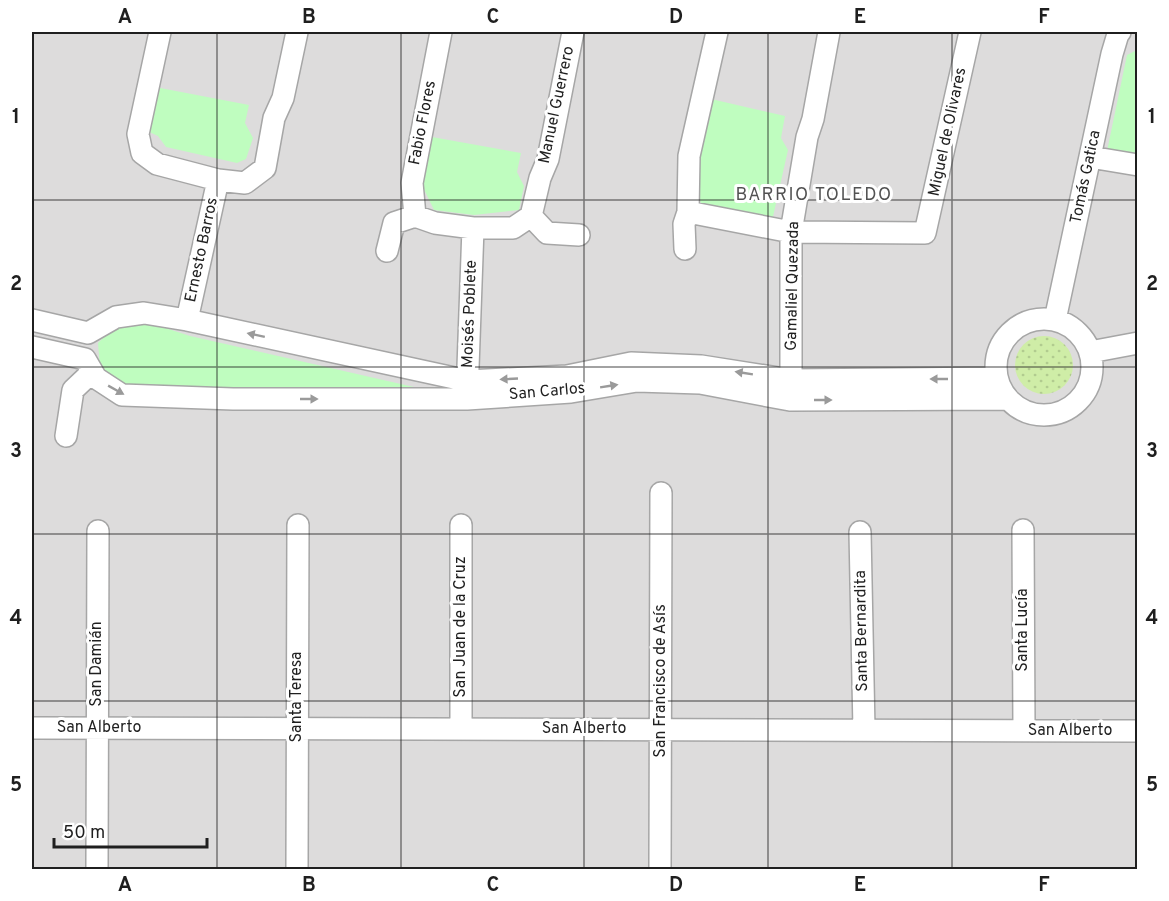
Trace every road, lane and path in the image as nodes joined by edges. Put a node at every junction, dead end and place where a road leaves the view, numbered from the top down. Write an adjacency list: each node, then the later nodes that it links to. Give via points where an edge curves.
1 (160, 32): 11 (street, Ernesto Barros, via 138,134 142,153 157,165)
2 (297, 32): 11 (street, Ernesto Barros, via 265,168 245,183)
3 (441, 32): 13 (street, Fabio Flores, via 412,183)
4 (573, 32): 14 (street, Manuel Guerrero, via 548,159)
5 (717, 32): 12 (street, via 689,156)
6 (829, 32): 16 (street, Gamaliel Quezada)
7 (970, 32): 16 (street, Miguel de Olivares, via 926,233)
8 (1119, 32): 9 (street, Tomás Gatica)
9 (1090, 157): 10 (street); 22 (street, Tomás Gatica)
10 (1137, 165)
11 (218, 180): 21 (street, Ernesto Barros)
12 (688, 212): 16 (street); 18 (street, via 684,224)
13 (415, 216): 15 (street); 19 (street, via 394,223)
14 (531, 216): 15 (street, via 513,228); 17 (street, via 547,233)
15 (474, 228): 29 (street, Moisés Poblete)
16 (792, 232): 30 (street, Gamaliel Quezada)
17 (579, 235)
18 (685, 249)
19 (387, 251)
20 (32, 320): 23 (street)
21 (187, 320): 23 (street, San Carlos, via 144,313 117,317); 29 (street, San Carlos, one-way to 21)
22 (1055, 320): 26 (street, via 1080,335); 28 (street, via 1038,319 1010,334 996,362)
23 (88, 333): 27 (street)
24 (1137, 344): 26 (street)
25 (32, 347): 27 (street, San Carlos)
26 (1090, 352): 31 (street, via 1090,381 1084,394 1062,412 1033,414)
27 (89, 366): 29 (street, San Carlos, one-way to 29, via 96,378 122,395 234,399); 32 (street, via 73,390)
28 (997, 378): 30 (street, San Carlos, one-way to 30); 31 (street)
29 (467, 390): 30 (street, San Carlos, via 631,363 701,366)
30 (791, 390): 31 (street, San Carlos, one-way to 31)
31 (1008, 399)
32 (66, 436)
33 (662, 493): 43 (street, San Francisco de Asís)
34 (298, 525): 41 (street, Santa Teresa)
35 (461, 525): 42 (street, San Juan de la Cruz)
36 (1023, 530): 45 (street, Santa Lucía)
37 (98, 531): 40 (street, San Damián)
38 (860, 532): 44 (street, Santa Bernardita)
39 (32, 728): 40 (street, San Alberto)
40 (97, 728): 41 (street, San Alberto); 47 (street, San Damián)
41 (297, 729): 42 (street, San Alberto); 48 (street, Santa Teresa)
42 (461, 729): 43 (street, San Alberto)
43 (661, 730): 44 (street, San Alberto); 49 (street, San Francisco de Asís)
44 (864, 730): 45 (street, San Alberto)
45 (1024, 731): 46 (street, San Alberto)
46 (1137, 731)
47 (97, 870)
48 (297, 870)
49 (660, 870)

